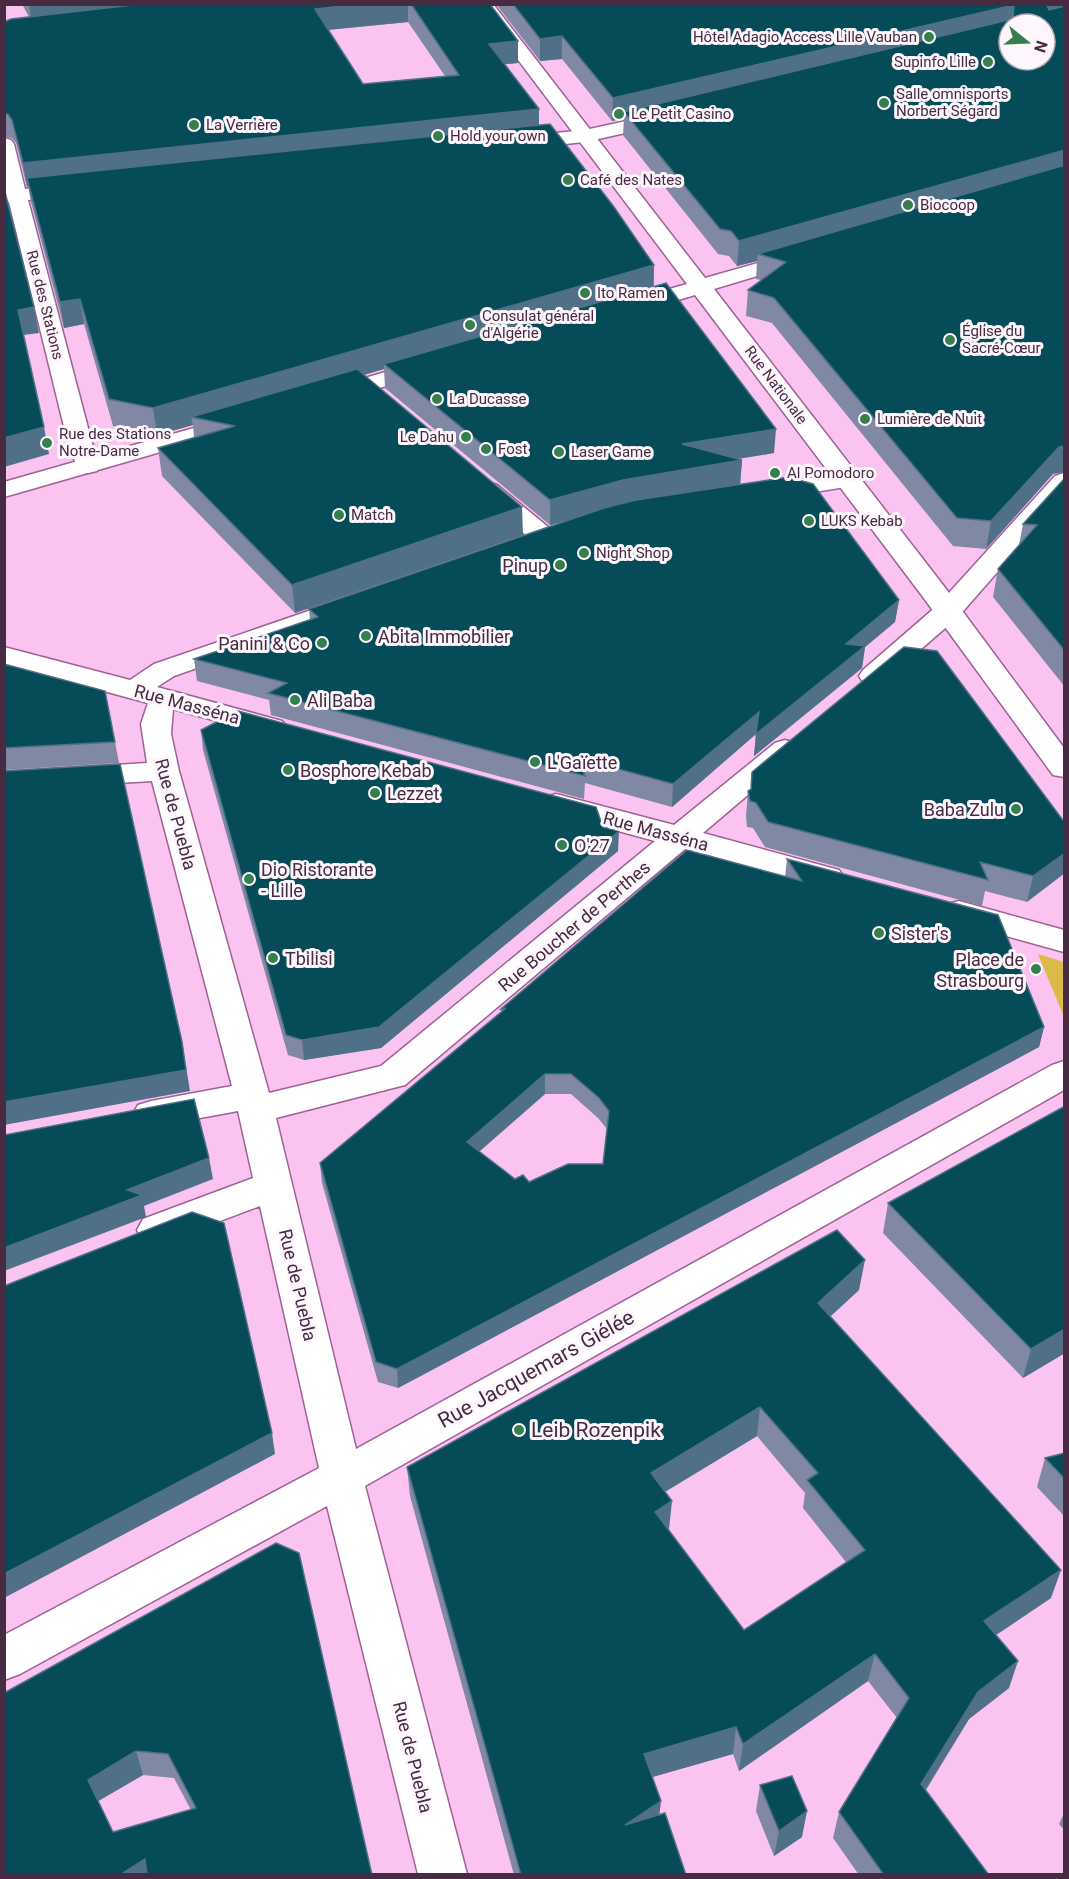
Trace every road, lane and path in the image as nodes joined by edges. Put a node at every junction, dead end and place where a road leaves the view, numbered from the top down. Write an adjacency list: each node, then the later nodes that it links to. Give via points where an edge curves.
1 (484, 4): 3 (street, Rue Nationale)
2 (684, 114): 3 (street)
3 (585, 136): 5 (street); 9 (street, Rue Nationale)
4 (4, 144): 7 (street, Rue des Stations)
5 (492, 145)
6 (91, 188): 7 (street)
7 (11, 196): 16 (street, Rue des Stations)
8 (821, 251): 9 (street)
9 (700, 286): 10 (street); 18 (street, Rue Nationale)
10 (607, 313)
11 (446, 361): 12 (street)
12 (364, 386): 13 (street); 14 (street)
13 (310, 402)
14 (388, 405)
15 (253, 418): 16 (street)
16 (88, 466): 20 (street)
17 (474, 479): 22 (street)
18 (849, 480): 21 (street); 24 (street, Rue Nationale)
19 (1065, 481): 24 (street)
20 (4, 490)
21 (748, 495)
22 (543, 538)
23 (380, 595): 27 (street, via 164,670)
24 (948, 611): 26 (street); 30 (street, Rue Nationale)
25 (4, 655): 27 (street, Rue Masséna)
26 (854, 692)
27 (150, 694): 29 (street, Rue Masséna); 31 (street, Rue de Puebla, via 157,708 157,742)
28 (809, 729): 34 (street, Rue Boucher de Perthes)
29 (301, 735)
30 (1065, 768)
31 (164, 771): 32 (street); 39 (street, Rue de Puebla)
32 (4, 781)
33 (528, 797): 34 (street, Rue Masséna)
34 (680, 838): 35 (street, Rue Masséna); 39 (street, Rue Boucher de Perthes, via 392,1076)
35 (852, 883)
36 (931, 904): 37 (street)
37 (1065, 941)
38 (1065, 1074): 43 (street, Rue Jacquemars Giélée)
39 (254, 1102): 40 (street, Rue Boucher de Perthes); 41 (street, Rue de Puebla)
40 (118, 1120)
41 (274, 1185): 42 (street); 43 (street, Rue de Puebla)
42 (125, 1243)
43 (343, 1475): 44 (street, Rue Jacquemars Giélée); 45 (street, Rue de Puebla)
44 (4, 1659)
45 (443, 1875)

